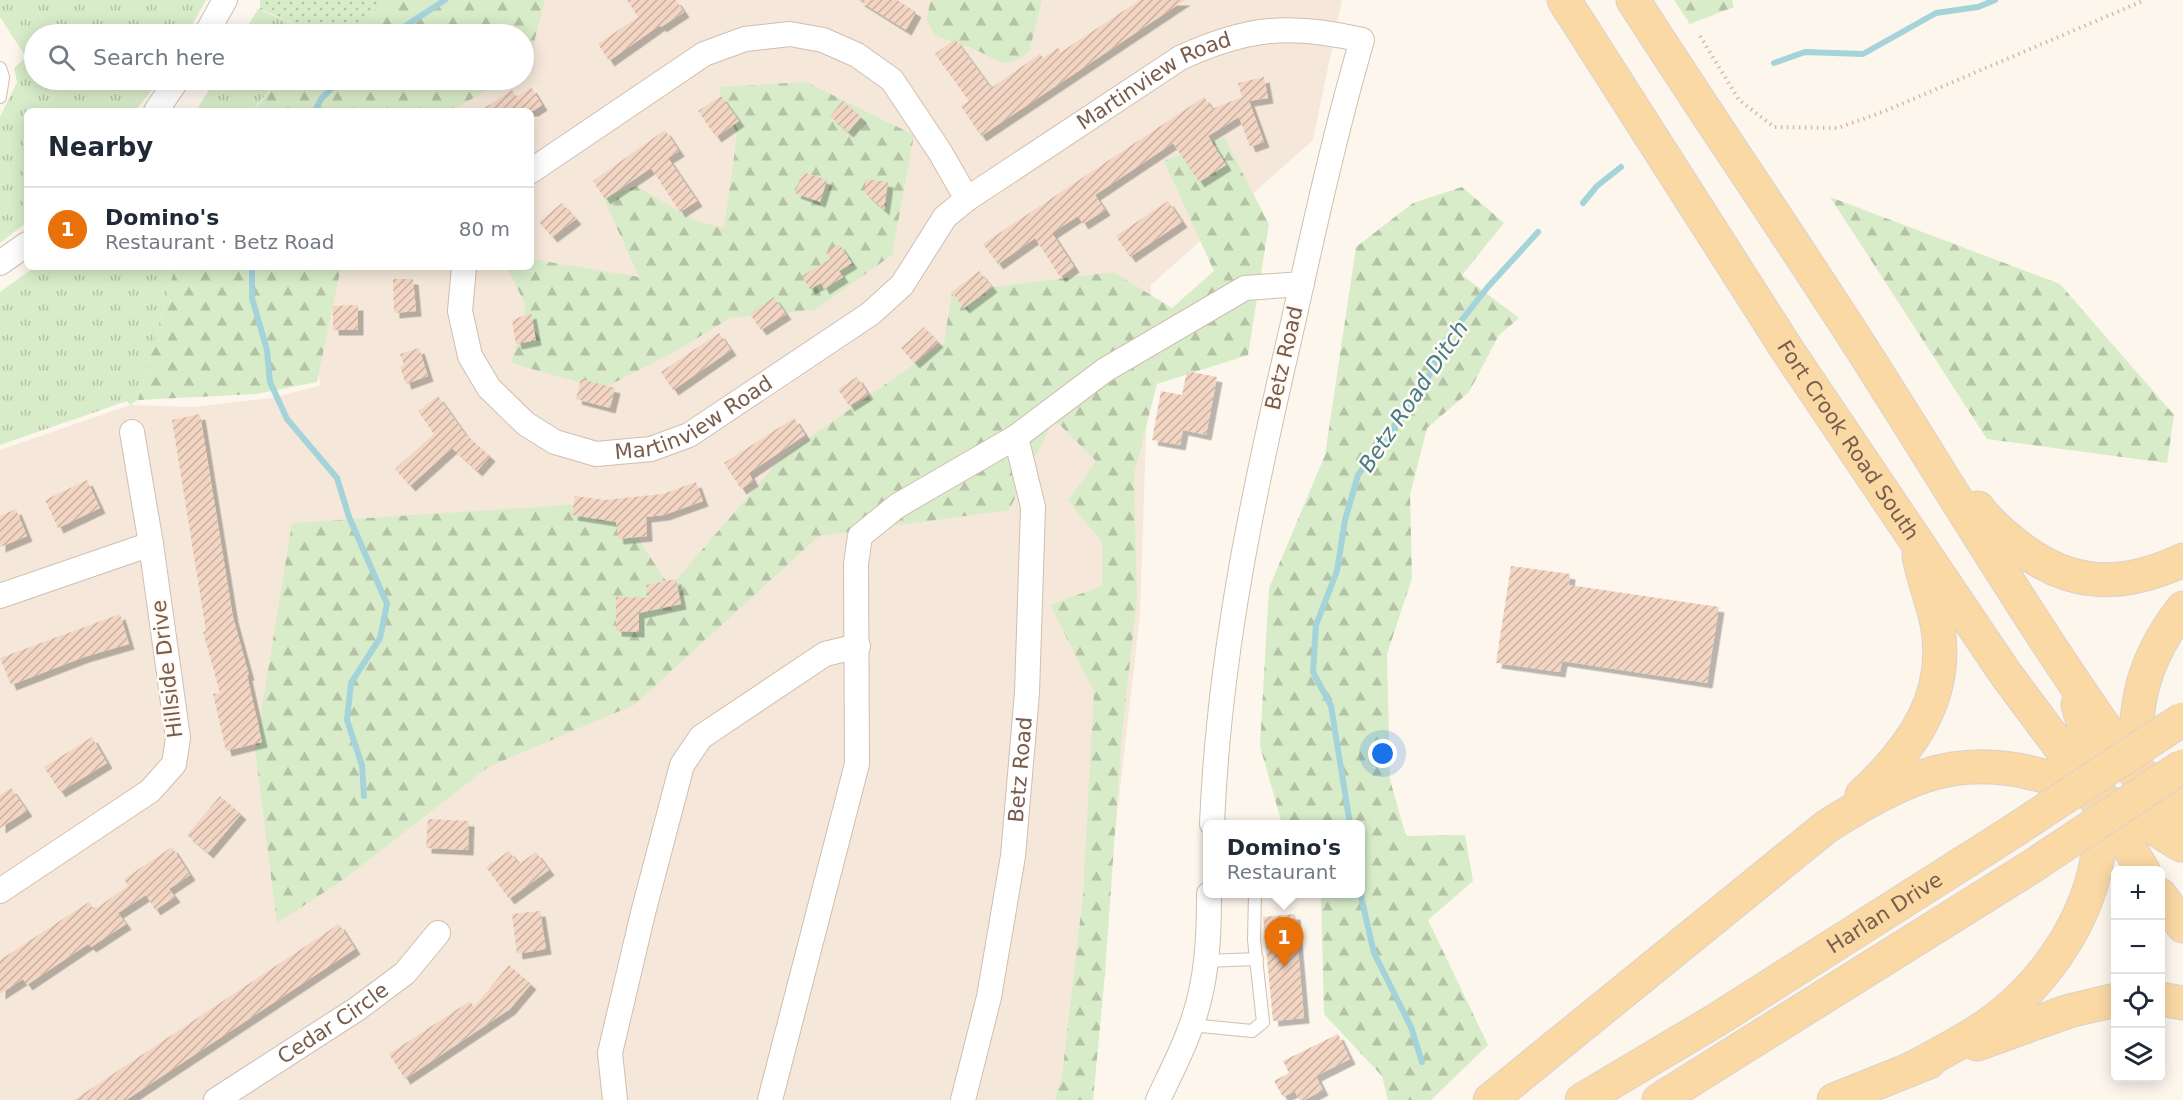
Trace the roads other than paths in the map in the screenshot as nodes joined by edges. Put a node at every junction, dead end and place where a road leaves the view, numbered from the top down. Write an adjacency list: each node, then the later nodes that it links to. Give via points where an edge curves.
1 (225, 0): 4 (street)
2 (1564, 0): 19 (main road, Fort Crook Road South, via 1788,351)
3 (1633, 0): 16 (main road)
4 (212, 24)
5 (1362, 40): 11 (street, Martinview Road, via 1294,30 1262,31 1216,41 1180,58); 15 (street, Betz Road)
6 (0, 68): 8 (lane)
7 (170, 90): 9 (street)
8 (0, 97)
9 (158, 108)
10 (534, 169): 11 (street, via 704,54 745,39 790,34 823,40 857,55 892,80)
11 (967, 199): 14 (street, Martinview Road, via 945,217 903,285 870,314 689,435 651,449 596,454 555,442 526,424 489,388 470,356 460,311)
12 (24, 246): 13 (street)
13 (0, 263)
14 (464, 270)
15 (1302, 284): 18 (street, Betz Road, via 1245,288 1106,370); 33 (street, Betz Road, via 1234,596 1215,747)
16 (1861, 348): 21 (main road, via 1985,517 2025,552 2075,578 2103,581 2161,570); 24 (main road)
17 (132, 432): 20 (street, Hillside Drive)
18 (1016, 437): 25 (street, Betz Road, via 897,506 860,536 856,564); 54 (street, Betz Road, via 1033,507 1026,705 1013,856 989,997)
19 (1916, 537): 26 (main road, Fort Crook Road South); 35 (main road, via 1937,624 1940,657 1936,689 1926,718 1903,753)
20 (151, 544): 22 (street); 40 (street, Hillside Drive, via 178,738 174,764 150,791)
21 (2183, 560)
22 (0, 596)
23 (2183, 608): 30 (main road, via 2164,632 2140,690)
24 (2049, 642): 28 (main road, via 2078,704); 30 (main road)
25 (858, 645): 52 (street, via 825,654 701,737 682,765 610,1053); 53 (street, Betz Road, via 857,764)
26 (2033, 712): 28 (main road); 32 (main road, Fort Crook Road South)
27 (2183, 719): 57 (main road, Harlan Drive, bridge, via 1718,1019)
28 (2093, 755): 30 (main road); 32 (main road)
29 (2183, 766): 58 (main road, Harlan Drive, bridge, via 2034,865)
30 (2135, 773): 31 (main road); 34 (main road); 36 (main road)
31 (2183, 794)
32 (2098, 798): 34 (main road); 35 (main road, via 2064,781 2035,773 1977,767 1925,776 1863,804); 38 (main road, Fort Crook Road South); 50 (main road, via 2100,830 2092,880 2073,930 2058,953 2040,977 1989,1024)
33 (1212, 820)
34 (2140, 820): 37 (main road); 39 (main road)
35 (1826, 827): 56 (main road)
36 (2183, 834)
37 (2183, 846)
38 (2140, 866)
39 (2153, 866)
40 (0, 891)
41 (1209, 898): 45 (street)
42 (1255, 898): 44 (lane)
43 (438, 933): 51 (street, Cedar Circle, via 405,973)
44 (1257, 959): 45 (lane); 49 (lane, via 1263,1022 1252,1031)
45 (1206, 961): 49 (street)
46 (2165, 1000): 48 (main road)
47 (2111, 1001): 50 (main road, via 2048,1018)
48 (2183, 1003)
49 (1191, 1025): 55 (street)
50 (1909, 1070): 59 (main road)
51 (216, 1100)
52 (615, 1100)
53 (770, 1100)
54 (963, 1100)
55 (1158, 1100)
56 (1490, 1100)
57 (1582, 1100)
58 (1659, 1100)
59 (1834, 1100)

